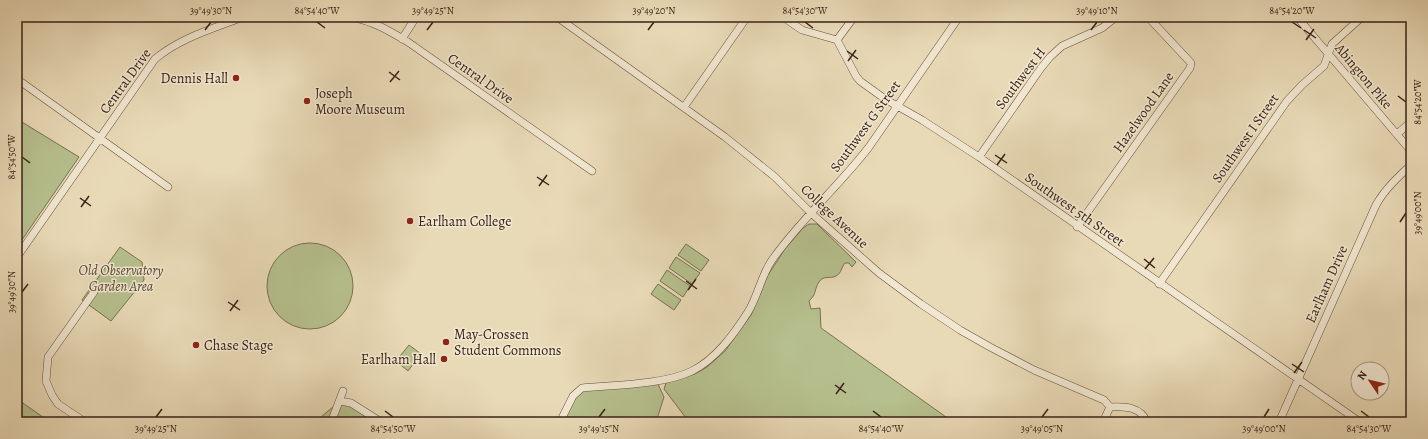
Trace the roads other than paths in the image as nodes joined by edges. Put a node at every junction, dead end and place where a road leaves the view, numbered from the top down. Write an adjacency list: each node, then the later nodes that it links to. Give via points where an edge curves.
1 (243, 17): 23 (street, Central Drive, via 192,36 164,51 155,59)
2 (284, 17): 3 (street)
3 (303, 17)
4 (350, 17): 15 (street, Central Drive, via 364,19)
5 (416, 17): 15 (street)
6 (557, 17): 20 (street, College Avenue)
7 (747, 17): 20 (street)
8 (783, 17): 16 (street, via 802,30)
9 (854, 17): 16 (street)
10 (959, 17): 19 (street, Southwest G Street)
11 (1116, 17): 25 (street, Southwest H, via 1102,28 1062,46 1050,57)
12 (1148, 17): 30 (street, Hazelwood Lane, via 1191,63 1190,68)
13 (1297, 17): 17 (street, Abington Pike)
14 (1362, 17): 17 (street, Southwest I Street, via 1332,44)
15 (402, 39): 27 (street, Central Drive)
16 (837, 40): 19 (street, Southwest 5th Street, via 860,81)
17 (1328, 54): 22 (street, Abington Pike); 32 (street, Southwest I Street, via 1324,66 1302,84 1287,101)
18 (17, 79): 23 (street)
19 (897, 106): 25 (street, Southwest 5th Street); 29 (street, Southwest G Street, via 856,164)
20 (684, 107): 29 (street, College Avenue, via 775,177)
21 (1411, 122): 22 (street)
22 (1397, 134): 24 (street, Abington Pike)
23 (100, 138): 28 (street); 31 (street, Central Drive)
24 (1411, 151)
25 (979, 157): 30 (street, Southwest 5th Street)
26 (1411, 165): 34 (street, Earlham Drive, via 1381,196 1376,205)
27 (592, 171)
28 (168, 187)
29 (811, 213): 37 (street, College Avenue, via 879,273 945,321 1034,370 1104,400); 41 (street, Southwest G Street, via 771,262 740,325 705,363 692,371 671,378 582,388 573,396)
30 (1077, 227): 32 (street, Southwest 5th Street)
31 (17, 257)
32 (1159, 284): 34 (street, Southwest 5th Street)
33 (94, 292): 38 (street, via 48,357 46,381 58,404)
34 (1297, 380): 44 (street, Earlham Drive); 45 (street, Southwest 5th Street)
35 (344, 391): 36 (street)
36 (340, 400): 39 (street); 40 (street, via 351,403)
37 (1110, 407): 42 (street); 43 (street, via 1125,406 1137,410)
38 (84, 422)
39 (330, 422)
40 (381, 422)
41 (560, 422)
42 (1102, 422)
43 (1147, 422)
44 (1279, 422)
45 (1360, 422)

